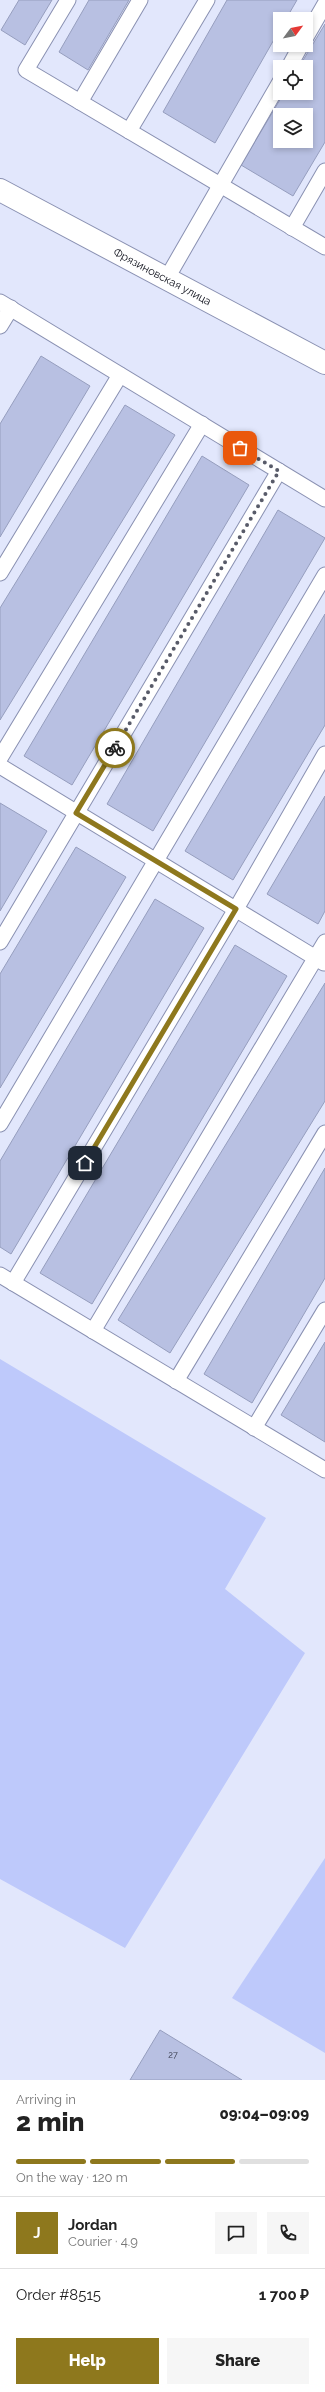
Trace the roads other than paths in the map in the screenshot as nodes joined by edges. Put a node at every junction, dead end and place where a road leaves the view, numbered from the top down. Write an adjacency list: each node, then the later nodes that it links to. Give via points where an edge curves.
1 (68, 0): 7 (lane, via 26,70)
2 (140, 0): 7 (lane)
3 (207, 0): 8 (lane)
4 (325, 4): 5 (lane)
5 (313, 25)
6 (273, 94): 10 (lane)
7 (80, 102): 8 (lane)
8 (129, 131): 10 (lane)
9 (325, 172): 12 (lane)
10 (221, 186): 12 (lane); 14 (lane)
11 (0, 190): 14 (street, Фрязиновская улица)
12 (292, 228): 13 (lane)
13 (325, 247)
14 (167, 278): 17 (street, Фрязиновская улица)
15 (6, 305): 16 (lane); 18 (lane)
16 (0, 326)
17 (325, 363)
18 (120, 375): 19 (lane); 22 (lane)
19 (202, 424): 20 (lane); 25 (lane)
20 (279, 471): 21 (lane); 27 (lane)
21 (325, 499)
22 (0, 572)
23 (325, 576): 28 (lane)
24 (325, 754): 29 (lane)
25 (0, 758)
26 (0, 766): 27 (lane)
27 (76, 813): 28 (lane); 30 (lane)
28 (157, 862): 29 (lane); 33 (lane)
29 (236, 909): 32 (lane); 36 (lane)
30 (0, 942)
31 (325, 942): 32 (lane)
32 (320, 961): 38 (lane)
33 (0, 1124)
34 (325, 1132): 39 (lane)
35 (0, 1275): 36 (lane)
36 (13, 1283): 38 (lane)
37 (325, 1310): 40 (lane)
38 (93, 1331): 39 (lane)
39 (176, 1381): 40 (lane)
40 (254, 1428): 41 (lane)
41 (325, 1470)

